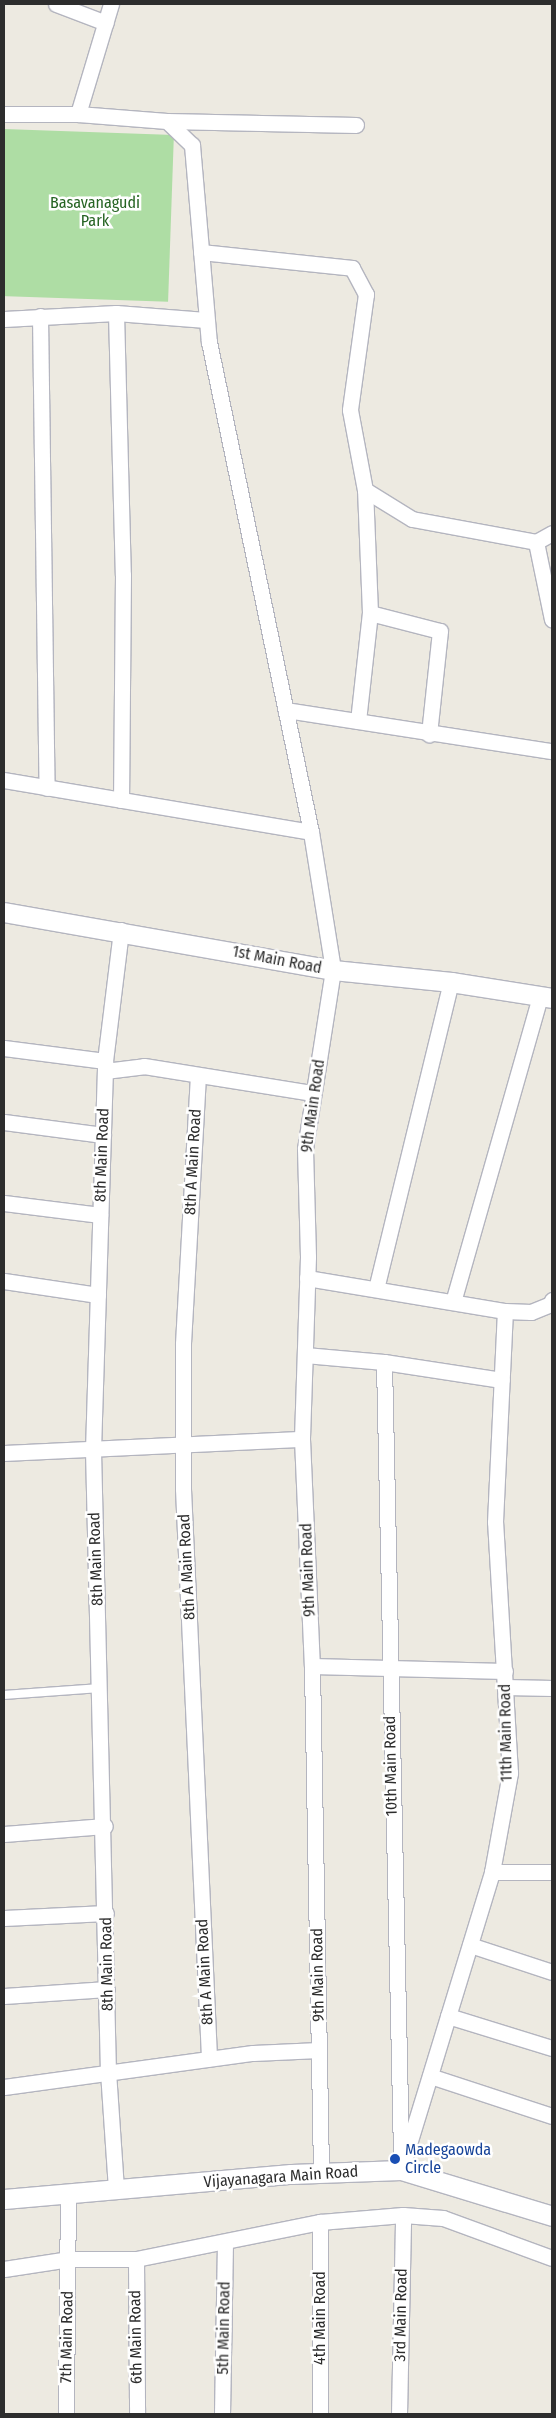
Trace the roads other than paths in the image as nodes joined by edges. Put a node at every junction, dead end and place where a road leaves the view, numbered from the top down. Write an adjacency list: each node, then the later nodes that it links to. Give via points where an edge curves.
1 (56, 4): 3 (street)
2 (111, 4): 3 (street)
3 (106, 22): 5 (street)
4 (4, 114): 5 (street)
5 (78, 114): 6 (street)
6 (167, 121): 7 (street); 8 (street, 9th Main Road, via 192,145)
7 (356, 125)
8 (201, 252): 12 (street, 9th Main Road); 13 (street, via 352,268 366,294 350,410)
9 (116, 313): 10 (street); 12 (street); 25 (street, via 123,575)
10 (40, 316): 11 (street); 24 (street)
11 (4, 319)
12 (206, 320): 19 (street, 9th Main Road)
13 (365, 490): 15 (street, via 412,519); 17 (street)
14 (552, 533): 15 (street)
15 (536, 542): 16 (street)
16 (548, 577): 18 (street)
17 (370, 613): 20 (street); 21 (street, via 440,631)
18 (552, 620)
19 (286, 710): 20 (street); 26 (street, 9th Main Road)
20 (358, 721): 21 (street)
21 (430, 734): 22 (street)
22 (552, 751)
23 (4, 780): 24 (street)
24 (47, 788): 25 (street)
25 (121, 800): 26 (street)
26 (312, 832): 29 (street, 9th Main Road)
27 (4, 912): 28 (street, 1st Main Road)
28 (121, 930): 29 (street, 1st Main Road); 33 (street, 8th Main Road)
29 (333, 970): 30 (street, 1st Main Road); 35 (street, 9th Main Road)
30 (450, 982): 31 (street, 1st Main Road); 42 (street)
31 (546, 997): 45 (street)
32 (4, 1048): 33 (street)
33 (105, 1066): 34 (street, via 144,1066); 37 (street, 8th Main Road)
34 (198, 1076): 35 (street); 51 (street, 8th A Main Road, via 183,1344)
35 (314, 1094): 40 (street, 9th Main Road, via 305,1149)
36 (4, 1122): 37 (street)
37 (103, 1135): 39 (street, 8th Main Road)
38 (4, 1203): 39 (street)
39 (100, 1216): 43 (street, 8th Main Road)
40 (307, 1278): 42 (street); 47 (street, 9th Main Road)
41 (4, 1281): 43 (street)
42 (376, 1289): 45 (street)
43 (98, 1295): 52 (street, 8th Main Road)
44 (552, 1300): 46 (street, via 551,1304 531,1312)
45 (453, 1302): 46 (street)
46 (505, 1311): 49 (street, 11th Main Road)
47 (305, 1355): 48 (street); 50 (street, 9th Main Road)
48 (384, 1362): 49 (street); 55 (street, 10th Main Road)
49 (502, 1380): 56 (street, 11th Main Road, via 495,1522)
50 (302, 1439): 51 (street); 54 (street, 9th Main Road)
51 (183, 1446): 52 (street); 74 (street, 8th A Main Road)
52 (92, 1450): 53 (street); 58 (street, 8th Main Road)
53 (4, 1453)
54 (312, 1666): 55 (street); 73 (street, 9th Main Road)
55 (389, 1668): 56 (street); 79 (street, 10th Main Road)
56 (505, 1671): 57 (street, 11th Main Road)
57 (505, 1687): 59 (street); 63 (street, 11th Main Road, via 510,1773)
58 (100, 1688): 60 (lane); 61 (street, 8th Main Road)
59 (552, 1688)
60 (4, 1695)
61 (105, 1826): 62 (street); 65 (street, 8th Main Road)
62 (4, 1834)
63 (492, 1872): 64 (street); 67 (street, 11th Main Road)
64 (552, 1872)
65 (106, 1913): 66 (street); 69 (street, 8th Main Road)
66 (4, 1918)
67 (470, 1945): 68 (street); 71 (street, 11th Main Road)
68 (552, 1972)
69 (107, 1989): 70 (street); 75 (street, 8th Main Road)
70 (4, 1996)
71 (448, 2016): 72 (street); 76 (street, 11th Main Road)
72 (552, 2048)
73 (319, 2050): 74 (street); 80 (street, 9th Main Road)
74 (209, 2058): 75 (street)
75 (108, 2073): 77 (street); 81 (street, 8th Main Road)
76 (430, 2076): 78 (street); 79 (street, 11th Main Road)
77 (4, 2087)
78 (552, 2116)
79 (401, 2170): 80 (street, Vijayanagara Main Road); 85 (street, Vijayanagara Main Road)
80 (321, 2173): 81 (street, Vijayanagara Main Road)
81 (116, 2189): 82 (street, Vijayanagara Main Road)
82 (68, 2196): 83 (street, Vijayanagara Main Road); 90 (street, 7th Main Road)
83 (4, 2199)
84 (403, 2215): 86 (street); 88 (street, via 443,2218); 96 (street, 3rd Main Road)
85 (552, 2216)
86 (320, 2222): 87 (street); 95 (street, 4th Main Road)
87 (225, 2242): 89 (street); 94 (street, 5th Main Road)
88 (552, 2258)
89 (136, 2259): 90 (street); 93 (street, 6th Main Road)
90 (69, 2260): 91 (street); 92 (street, 7th Main Road)
91 (4, 2269)
92 (66, 2414)
93 (137, 2414)
94 (222, 2414)
95 (320, 2414)
96 (399, 2414)

